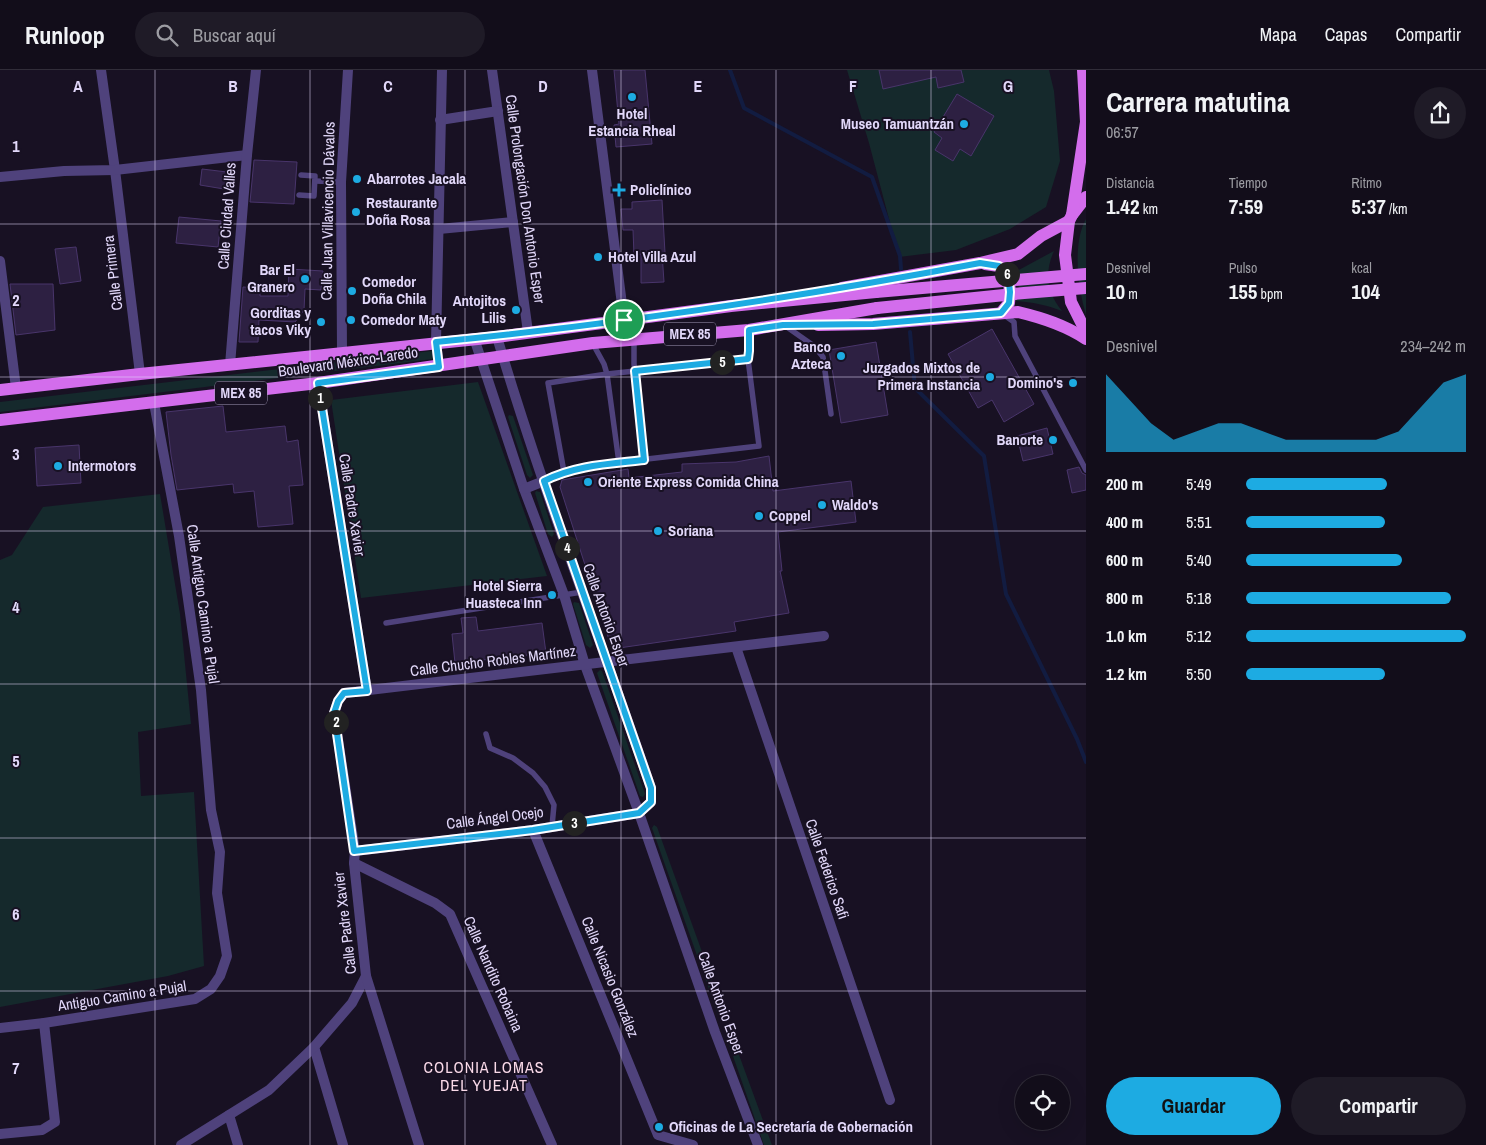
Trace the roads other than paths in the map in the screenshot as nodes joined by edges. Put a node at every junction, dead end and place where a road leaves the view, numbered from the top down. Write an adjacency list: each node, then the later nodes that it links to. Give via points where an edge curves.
1 (101, 70): 11 (street, Calle Primera)
2 (256, 70): 10 (street, Calle Ciudad Valles)
3 (348, 70): 15 (street, Calle Juan Villavicencio Dávalos)
4 (442, 70): 9 (street)
5 (492, 70): 8 (street, Calle Prolongación Don Antonio Esper)
6 (592, 70): 27 (street)
7 (1083, 70): 18 (main road, via 1086,122)
8 (498, 111): 9 (street); 19 (street, Calle Prolongación Don Antonio Esper)
9 (440, 120): 20 (street)
10 (247, 155): 11 (street); 42 (street, Calle Ciudad Valles)
11 (115, 170): 13 (street); 45 (street, Calle Primera)
12 (301, 175): 14 (lane, via 315,176)
13 (0, 177)
14 (315, 181): 15 (lane); 16 (lane, via 314,196)
15 (341, 182): 38 (street, Calle Juan Villavicencio Dávalos)
16 (299, 195)
17 (1086, 197): 18 (main road)
18 (1070, 218): 22 (main road, via 1018,254); 31 (main road, via 1065,255 1071,302)
19 (513, 222): 20 (street); 30 (street, Calle Prolongación Don Antonio Esper)
20 (439, 229): 36 (street)
21 (0, 261): 48 (street)
22 (980, 263): 25 (main road); 26 (main road, via 999,266 1008,274 1009,303)
23 (1086, 274): 25 (main road, Boulevard México-Laredo / MEX 85, bridge)
24 (1086, 288): 28 (main road, Boulevard México-Laredo / MEX 85, bridge, via 877,308)
25 (731, 306): 27 (main road, Boulevard México-Laredo / MEX 85)
26 (1001, 313): 28 (main road, via 873,324); 35 (main road, via 1018,312 1042,317 1071,329); 55 (lane, via 1014,322 1016,336)
27 (624, 320): 30 (main road, Boulevard México-Laredo / MEX 85)
28 (783, 325): 29 (main road, Boulevard México-Laredo / MEX 85); 51 (lane, via 814,346 823,357)
29 (749, 330): 34 (main road, Boulevard México-Laredo / MEX 85); 40 (lane)
30 (528, 332): 32 (main road, Boulevard México-Laredo / MEX 85)
31 (1086, 332)
32 (497, 337): 33 (main road, Boulevard México-Laredo / MEX 85); 39 (street, Calle Antonio Esper)
33 (474, 338): 36 (main road, Boulevard México-Laredo / MEX 85); 41 (street, Calle Antonio Esper)
34 (634, 339): 37 (main road, Boulevard México-Laredo / MEX 85); 44 (lane)
35 (1086, 340)
36 (436, 342): 38 (main road, Boulevard México-Laredo / MEX 85); 43 (street)
37 (593, 343): 39 (main road, Boulevard México-Laredo / MEX 85); 46 (lane)
38 (342, 352): 42 (main road, Boulevard México-Laredo / MEX 85)
39 (503, 357): 41 (main road, Boulevard México-Laredo / MEX 85); 57 (street, Calle Antonio Esper)
40 (748, 359): 44 (lane); 53 (lane, via 759,446)
41 (481, 360): 43 (main road, Boulevard México-Laredo / MEX 85); 58 (street, Calle Antonio Esper)
42 (230, 365): 45 (main road, Boulevard México-Laredo / MEX 85)
43 (439, 367): 47 (main road, Boulevard México-Laredo / MEX 85)
44 (635, 371): 46 (lane); 53 (lane)
45 (140, 374): 48 (main road, Boulevard México-Laredo / MEX 85)
46 (607, 374): 54 (lane); 56 (lane, via 548,383)
47 (318, 383): 50 (main road, Boulevard México-Laredo / MEX 85); 68 (street, Calle Padre Xavier)
48 (16, 388): 49 (main road, Boulevard México-Laredo / MEX 85)
49 (0, 390)
50 (154, 403): 52 (main road, Boulevard México-Laredo / MEX 85); 71 (street, Calle Antiguo Camino a Pujal, via 179,536 201,690)
51 (831, 414)
52 (0, 420)
53 (644, 460): 54 (lane)
54 (618, 463): 56 (lane)
55 (1086, 470)
56 (564, 472): 57 (lane)
57 (544, 481): 58 (street); 59 (street, Calle Antonio Esper)
58 (524, 489): 60 (street, Calle Antonio Esper)
59 (564, 541): 60 (street); 61 (street, Calle Antonio Esper)
60 (546, 547): 62 (street, Calle Antonio Esper)
61 (582, 592): 62 (lane); 66 (street, Calle Antonio Esper)
62 (564, 595): 63 (lane); 67 (street, Calle Antonio Esper)
63 (386, 624)
64 (824, 636): 65 (street, Calle Chucho Robles Martínez)
65 (736, 648): 66 (street, Calle Chucho Robles Martínez); 81 (street, Calle Federico Safi)
66 (608, 662): 67 (street, Calle Chucho Robles Martínez); 72 (street, Calle Antonio Esper, via 651,788 651,802)
67 (585, 665): 68 (street, Calle Chucho Robles Martínez); 72 (street, Calle Antonio Esper)
68 (367, 691): 69 (street, Calle Chucho Robles Martínez)
69 (344, 693): 75 (street, Calle Padre Xavier, via 334,713)
70 (486, 734): 73 (lane, via 490,748 513,758 545,787 554,805)
71 (211, 810): 78 (street, Antiguo Camino a Pujal, via 220,852 217,893 227,956 212,989 195,999)
72 (639, 813): 73 (street, Calle Ángel Ocejo); 90 (street, Calle Antonio Esper)
73 (552, 826): 74 (street, Calle Ángel Ocejo)
74 (533, 830): 75 (street, Calle Ángel Ocejo); 89 (street, Calle Nicasio González, via 658,1135)
75 (354, 851): 76 (street, Calle Padre Xavier)
76 (354, 863): 77 (street, Calle Padre Xavier); 88 (street, Calle Nandito Robaina, via 435,903 450,914)
77 (366, 976): 80 (street, via 352,1003); 87 (street, Calle Padre Xavier)
78 (44, 1023): 79 (street, Antiguo Camino a Pujal); 83 (street, via 55,1122 42,1130)
79 (0, 1028)
80 (314, 1048): 82 (street, via 269,1090); 86 (street)
81 (890, 1100)
82 (229, 1115): 84 (street); 85 (street)
83 (0, 1134)
84 (181, 1145)
85 (238, 1145)
86 (343, 1145)
87 (419, 1145)
88 (552, 1145)
89 (693, 1145)
90 (758, 1145)

